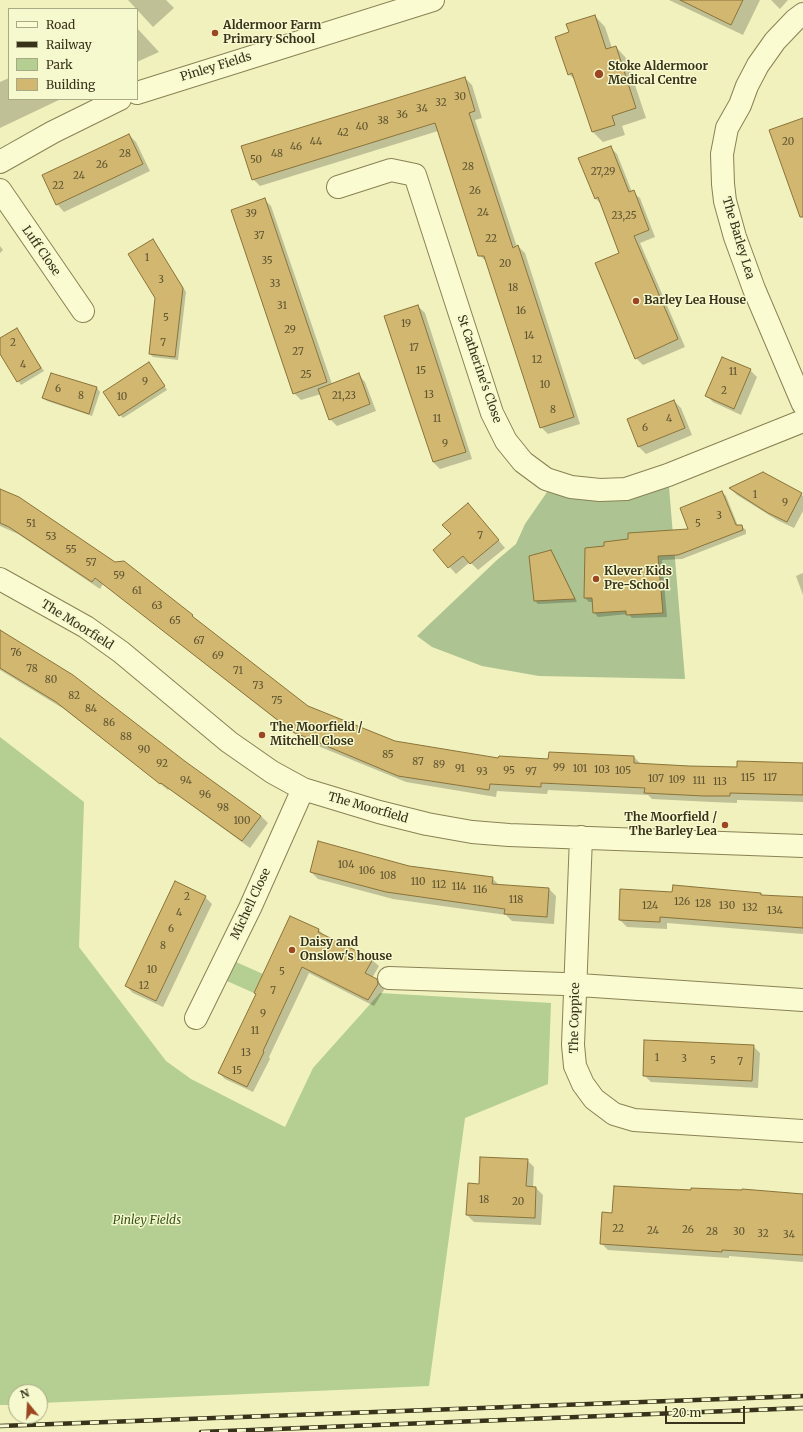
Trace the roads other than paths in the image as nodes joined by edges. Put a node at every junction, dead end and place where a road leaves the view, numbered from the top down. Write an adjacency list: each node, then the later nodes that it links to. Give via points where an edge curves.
1 (433, 0): 3 (street, Pinley Fields)
2 (803, 14): 9 (street, The Barley Lea, via 775,41 758,65 727,128 722,154 723,190 735,236 754,289)
3 (138, 93)
4 (118, 100): 5 (street)
5 (0, 162)
6 (338, 187): 10 (street, St Catherine's Close, via 391,170 415,175 492,413 506,441 523,462 546,479 571,487 626,489)
7 (0, 190): 8 (street, Luff Close)
8 (83, 311)
9 (803, 404)
10 (803, 421)
11 (0, 579): 12 (street, The Moorfield, via 86,627 121,652 229,742 272,772)
12 (303, 789): 13 (street, The Moorfield, via 386,814 472,832); 18 (street, Michell Close, via 250,908)
13 (581, 837): 14 (street, The Moorfield); 16 (street, The Coppice)
14 (803, 846)
15 (389, 978): 16 (street)
16 (575, 985): 17 (street); 19 (street, The Coppice, via 575,1066 583,1084 594,1099 614,1114 634,1120)
17 (803, 1000)
18 (196, 1018)
19 (803, 1131)

